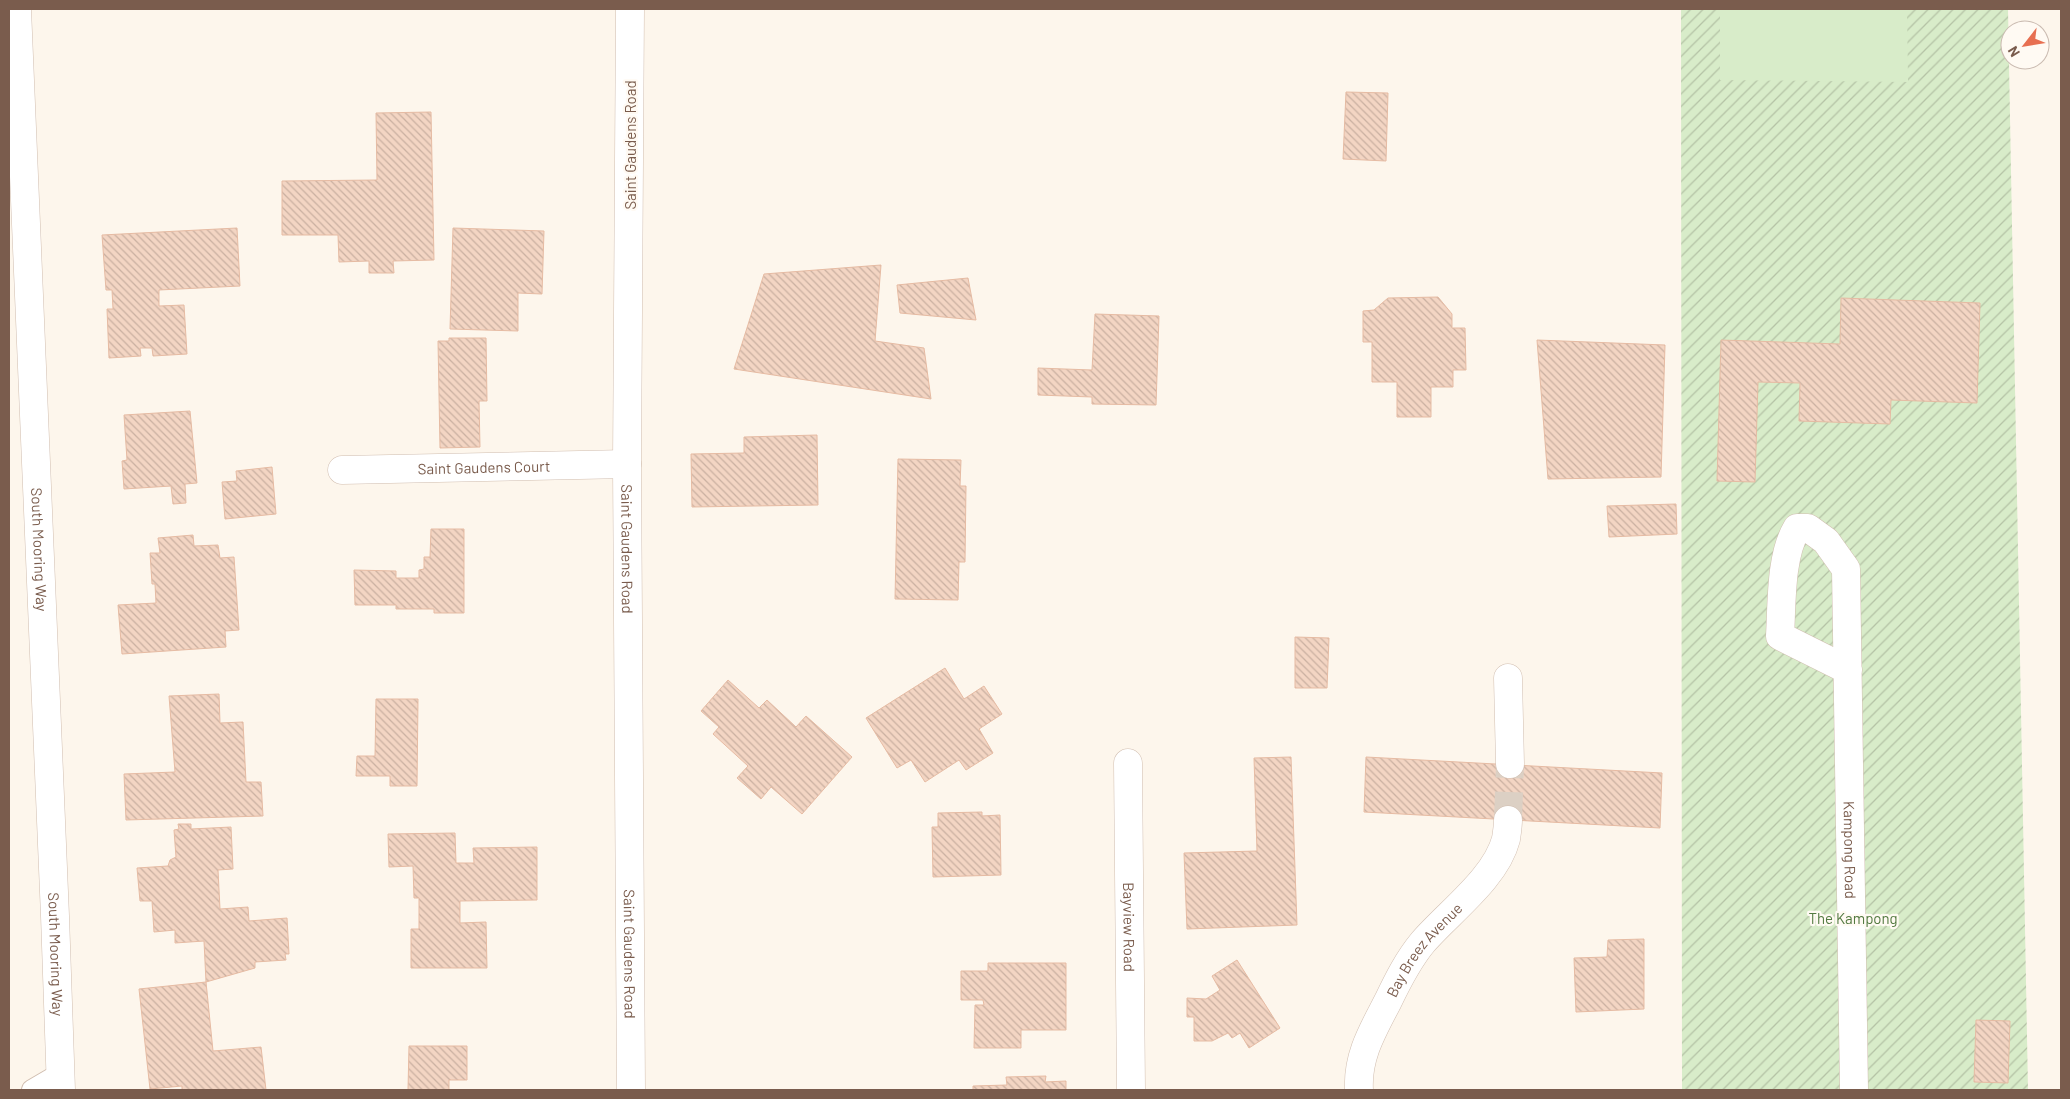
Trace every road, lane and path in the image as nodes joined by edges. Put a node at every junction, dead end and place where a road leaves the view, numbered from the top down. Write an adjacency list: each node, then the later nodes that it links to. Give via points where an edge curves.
1 (17, 9): 10 (street, South Mooring Way)
2 (630, 9): 3 (street, Saint Gaudens Road)
3 (628, 464): 4 (street, Saint Gaudens Court); 12 (street, Saint Gaudens Road)
4 (342, 470)
5 (1848, 670): 5 (street, Kampong Road, via 1780,636 1787,562 1791,539 1797,528 1808,528 1826,541 1846,569); 15 (street, Kampong Road)
6 (1508, 678): 8 (street)
7 (1128, 763): 13 (street, Bayview Road)
8 (1510, 764)
9 (1508, 820): 14 (street, Bay Breez Avenue, via 1506,838 1496,860 1476,887 1424,941 1399,977 1364,1051)
10 (61, 1081): 11 (lane)
11 (32, 1090)
12 (631, 1090)
13 (1130, 1090)
14 (1359, 1090)
15 (1854, 1090)

